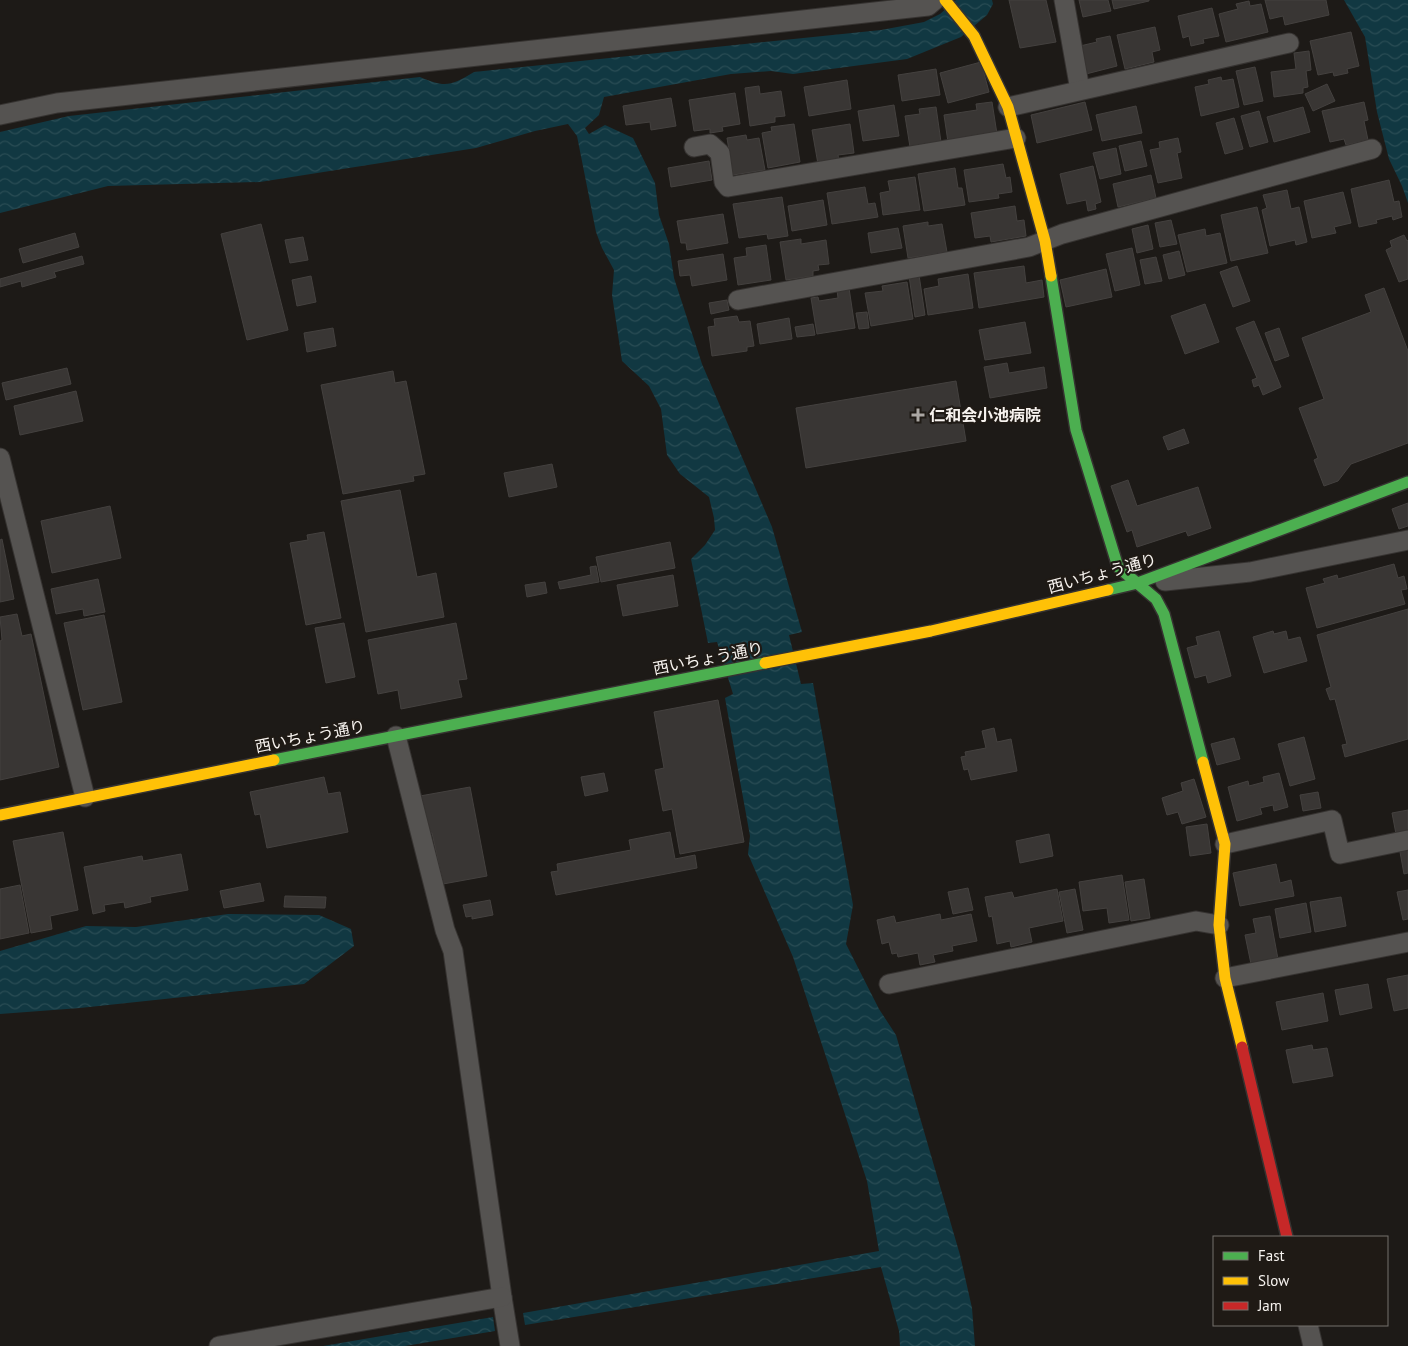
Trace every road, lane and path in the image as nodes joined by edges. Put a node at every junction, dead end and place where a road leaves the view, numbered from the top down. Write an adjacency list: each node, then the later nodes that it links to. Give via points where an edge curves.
1 (934, 0): 7 (street, via 928,6 57,104)
2 (946, 0): 6 (main road, via 974,36)
3 (1064, 0): 5 (street)
4 (1289, 44): 5 (street)
5 (1080, 90): 6 (street)
6 (1008, 108): 8 (main road)
7 (0, 115)
8 (1016, 138): 9 (street, via 728,187 724,182 720,154 710,144); 11 (main road)
9 (694, 147)
10 (1372, 149): 11 (street, via 1062,234)
11 (1045, 242): 12 (street); 16 (main road, via 1076,430 1118,567)
12 (738, 300)
13 (0, 458): 18 (street)
14 (1408, 482): 16 (main road, 西いちょう通り)
15 (1408, 540): 16 (street, via 1250,572)
16 (1138, 583): 17 (main road, 西いちょう通り, via 931,631); 21 (main road, via 1156,599 1164,614)
17 (396, 736): 18 (main road, 西いちょう通り); 27 (street, via 453,951)
18 (85, 797): 19 (main road, 西いちょう通り)
19 (0, 815)
20 (1408, 840): 21 (street, via 1340,854 1332,820)
21 (1225, 844): 22 (main road)
22 (1219, 925): 24 (main road); 25 (street, via 1196,920)
23 (1408, 942): 24 (street)
24 (1225, 978): 26 (main road)
25 (889, 984)
26 (1287, 1236)
27 (502, 1297): 29 (street); 30 (street)
28 (1308, 1326): 31 (street)
29 (219, 1346)
30 (510, 1346)
31 (1313, 1346)

